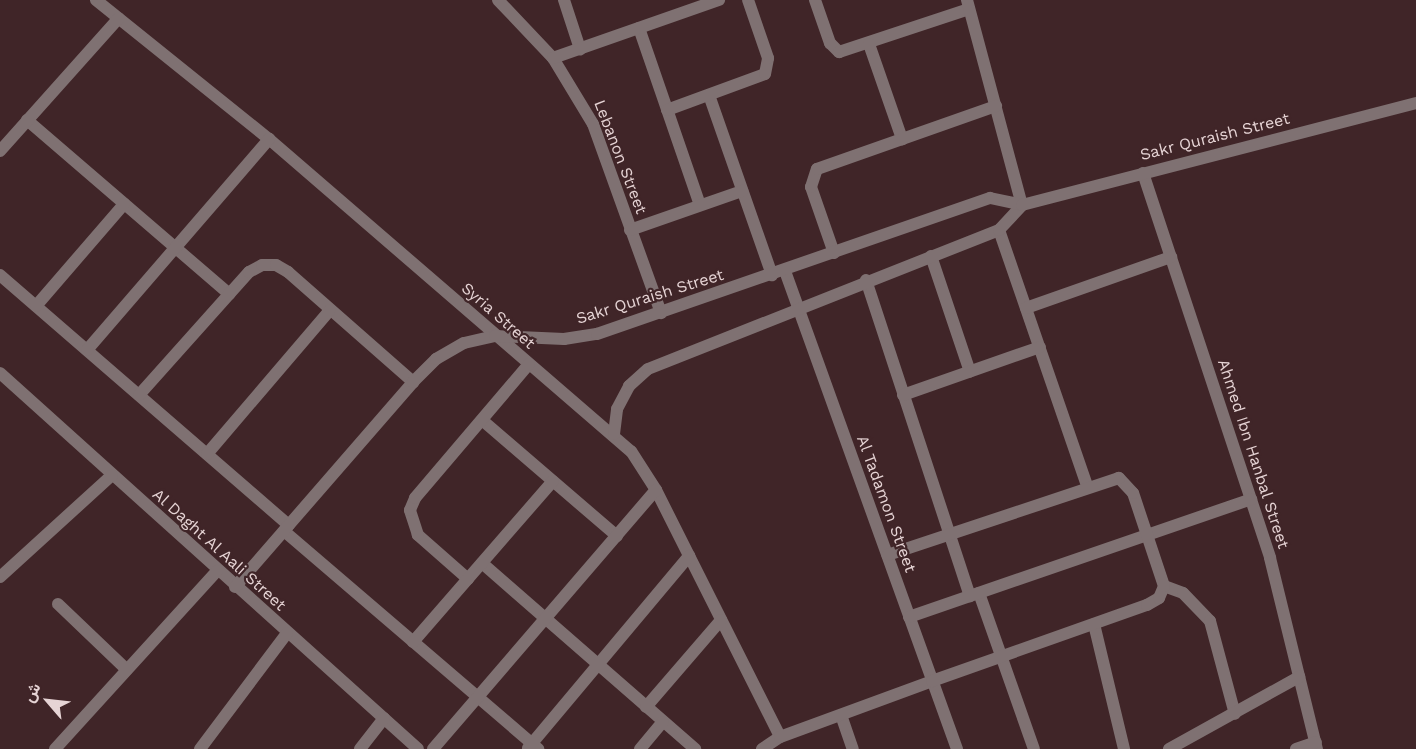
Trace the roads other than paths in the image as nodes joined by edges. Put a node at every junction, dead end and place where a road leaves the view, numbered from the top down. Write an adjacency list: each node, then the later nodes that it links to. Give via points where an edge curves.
1 (96, 0): 9 (street, Syria Street)
2 (498, 0): 13 (street, Lebanon Street)
3 (564, 0): 12 (street)
4 (719, 0): 7 (street)
5 (748, 0): 14 (street, via 768,66 758,78)
6 (815, 0): 11 (street, via 833,49 846,52)
7 (694, 4): 10 (street)
8 (968, 4): 11 (street); 16 (street)
9 (118, 18): 18 (street); 19 (street, Syria Street)
10 (639, 28): 12 (street); 17 (street)
11 (869, 44): 20 (street)
12 (580, 49): 13 (street)
13 (553, 58): 27 (street, Lebanon Street, via 593,124)
14 (709, 95): 17 (street); 23 (street)
15 (1416, 103): 22 (street, Sakr Quraish Street)
16 (996, 106): 20 (street); 25 (street)
17 (667, 110): 26 (street)
18 (27, 120): 21 (street); 24 (street)
19 (269, 139): 29 (street); 43 (street, Syria Street)
20 (902, 139): 30 (street, via 812,174 811,186)
21 (0, 151)
22 (1143, 173): 25 (street, Sakr Quraish Street); 32 (street, Ahmed Ibn Hanbal Street)
23 (742, 191): 26 (street); 35 (street)
24 (124, 204): 29 (street); 38 (street)
25 (1022, 205): 28 (street); 30 (street, Sakr Quraish Street, via 990,198)
26 (700, 206): 27 (street)
27 (630, 230): 42 (street, Lebanon Street)
28 (999, 230): 31 (street); 40 (street)
29 (176, 248): 37 (street); 45 (street)
30 (834, 253): 33 (street, Sakr Quraish Street)
31 (931, 256): 36 (street); 47 (street)
32 (1171, 257): 40 (street); 60 (street, Ahmed Ibn Hanbal Street)
33 (785, 271): 35 (street, Sakr Quraish Street); 39 (street, Al Tadamon Street)
34 (0, 275): 38 (street)
35 (772, 275): 42 (street, Sakr Quraish Street)
36 (866, 280): 39 (street); 52 (street)
37 (230, 294): 41 (street, via 249,272 262,265 276,265); 51 (street)
38 (36, 306): 45 (street)
39 (798, 308): 54 (street, via 648,369 629,386 617,409); 66 (street, Al Tadamon Street)
40 (1026, 308): 44 (street)
41 (330, 310): 49 (street); 55 (street)
42 (661, 314): 43 (street, Sakr Quraish Street, via 564,339)
43 (495, 336): 46 (street, Syria Street); 49 (street, Sakr Quraish Street, via 464,343 436,359)
44 (1040, 347): 47 (street); 58 (street)
45 (87, 350): 51 (street)
46 (529, 364): 53 (street); 54 (street, Syria Street)
47 (970, 372): 52 (street)
48 (4, 377): 50 (street); 56 (street, Al Daght Al Aali Street)
49 (413, 382): 61 (street, Sakr Quraish Street)
50 (0, 392)
51 (139, 395): 55 (street)
52 (903, 395): 62 (street)
53 (482, 420): 57 (street); 70 (street, via 410,510 418,535)
54 (614, 434): 59 (street, Syria Street)
55 (207, 454): 61 (street)
56 (112, 476): 68 (street, Al Daght Al Aali Street); 69 (street)
57 (553, 481): 64 (street); 67 (street)
58 (1087, 486): 62 (street); 63 (street, via 1108,478 1128,484)
59 (656, 490): 64 (street); 65 (street, Syria Street)
60 (1251, 499): 63 (street); 84 (street, Ahmed Ibn Hanbal Street)
61 (286, 528): 72 (street, Sakr Quraish Street); 80 (street)
62 (949, 534): 66 (street); 73 (street)
63 (1147, 535): 71 (street); 73 (street)
64 (616, 536): 76 (street)
65 (689, 555): 77 (street, Syria Street); 82 (street)
66 (887, 555): 75 (street, Al Tadamon Street)
67 (482, 563): 70 (street); 76 (street)
68 (217, 571): 72 (street, Al Daght Al Aali Street); 83 (street)
69 (0, 577)
70 (468, 579): 80 (street)
71 (1164, 586): 78 (street, via 1159,598 1148,605); 88 (street, via 1183,593 1210,621)
72 (235, 587): 79 (street, Al Daght Al Aali Street)
73 (975, 595): 75 (street); 81 (street)
74 (58, 604): 83 (street)
75 (909, 617): 85 (street, Al Tadamon Street)
76 (545, 618): 82 (street); 86 (street)
77 (722, 620): 87 (street); 92 (street, Syria Street)
78 (1094, 624): 81 (street); 106 (street)
79 (287, 633): 90 (street, Al Daght Al Aali Street); 96 (street)
80 (413, 642): 86 (street)
81 (1001, 656): 85 (street); 105 (street)
82 (598, 664): 87 (street); 94 (street)
83 (127, 670): 95 (street)
84 (1299, 677): 88 (street); 93 (street, Ahmed Ibn Hanbal Street)
85 (932, 681): 89 (street); 104 (street, Al Tadamon Street)
86 (478, 697): 94 (street); 99 (street)
87 (646, 707): 91 (street)
88 (1235, 714): 107 (street)
89 (841, 715): 92 (street); 103 (street)
90 (384, 718): 97 (street); 98 (street, Al Daght Al Aali Street)
91 (663, 722): 100 (street); 101 (street)
92 (780, 737): 102 (street)
93 (1316, 746): 108 (street)
94 (532, 747)
95 (55, 749)
96 (200, 749)
97 (360, 749)
98 (418, 749)
99 (433, 749)
100 (640, 749)
101 (694, 749)
102 (762, 749)
103 (853, 749)
104 (957, 749)
105 (1034, 749)
106 (1124, 749)
107 (1169, 749)
108 (1296, 749)

